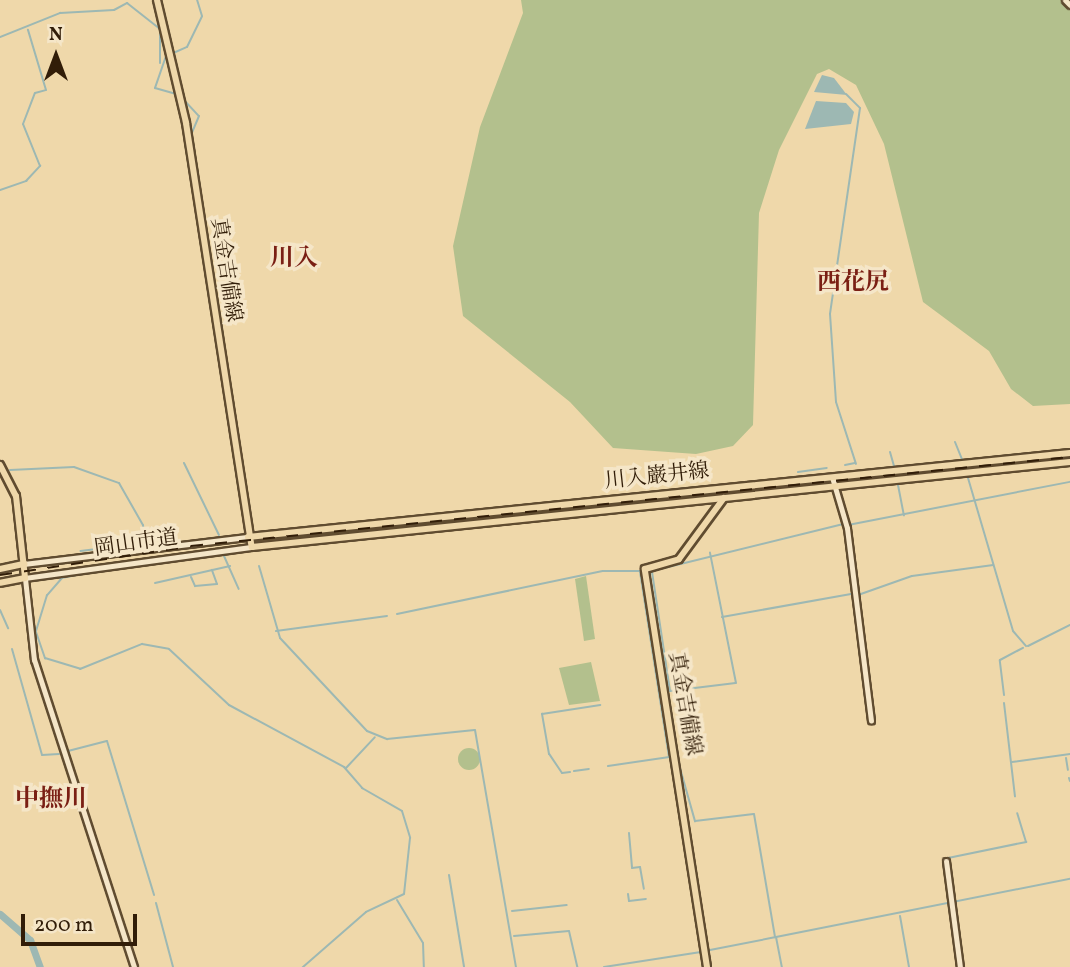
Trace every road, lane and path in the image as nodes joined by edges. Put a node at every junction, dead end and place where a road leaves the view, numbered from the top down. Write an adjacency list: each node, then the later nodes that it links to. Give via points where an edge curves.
1 (157, 0): 11 (main road, 真金吉備線, via 181,101)
2 (1065, 0): 3 (street)
3 (1070, 5)
4 (1070, 453): 7 (main road, 川入巌井線)
5 (1070, 462): 8 (main road, 川入巌井線)
6 (0, 465): 13 (main road, via 16,496)
7 (832, 477): 8 (street); 9 (main road, 川入巌井線)
8 (836, 486): 10 (main road, 川入巌井線); 17 (street, via 846,525)
9 (730, 487): 10 (main road, 真金吉備線); 11 (main road, 川入巌井線)
10 (725, 498): 12 (main road, 川入巌井線); 20 (main road, 真金吉備線, via 679,559 645,569)
11 (248, 537): 12 (main road, 真金吉備線); 13 (street, 岡山市道)
12 (252, 547): 15 (street, 岡山市道)
13 (24, 564): 14 (main road); 15 (main road)
14 (0, 569)
15 (25, 578): 16 (main road); 19 (street, via 34,660)
16 (0, 583)
17 (871, 721)
18 (946, 861): 21 (street)
19 (134, 967)
20 (707, 967)
21 (961, 967)

